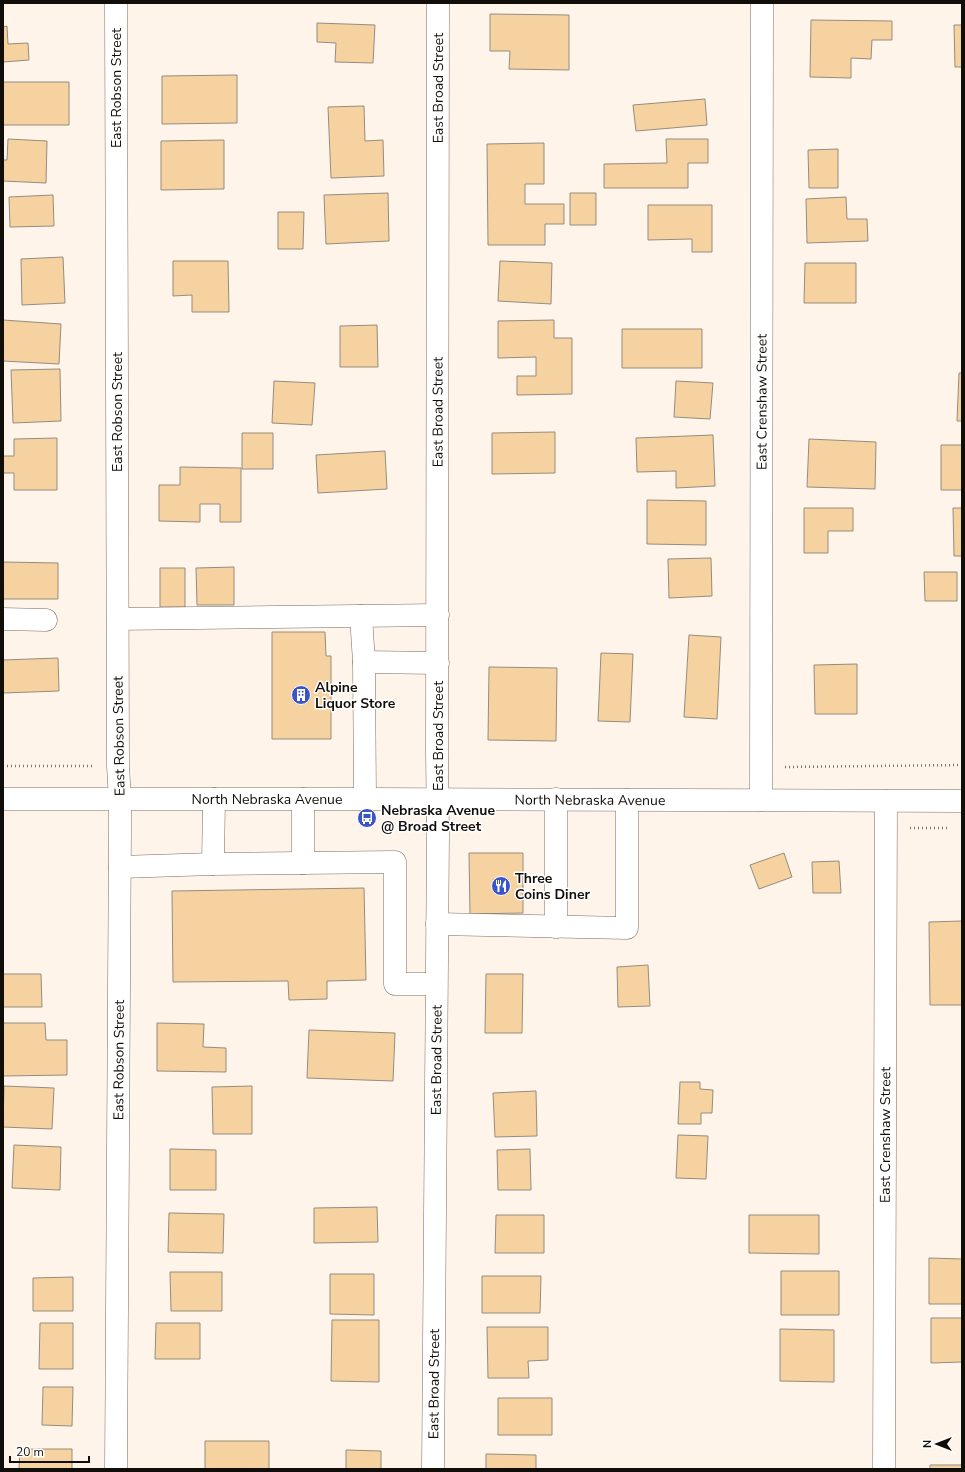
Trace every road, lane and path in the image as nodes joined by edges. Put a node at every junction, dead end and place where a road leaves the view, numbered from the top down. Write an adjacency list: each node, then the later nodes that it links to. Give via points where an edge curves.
1 (116, 3): 7 (street, East Robson Street)
2 (438, 3): 4 (street, East Broad Street)
3 (762, 3): 14 (street, East Crenshaw Street)
4 (438, 615): 5 (street); 10 (street, East Broad Street)
5 (361, 616): 7 (street); 9 (street)
6 (3, 619): 8 (street)
7 (118, 619): 13 (street, East Robson Street)
8 (46, 620)
9 (364, 662): 10 (street); 19 (street)
10 (438, 663): 20 (street, East Broad Street)
11 (962, 765): 14 (path)
12 (3, 766): 13 (path)
13 (118, 766): 16 (street, East Robson Street)
14 (760, 767): 23 (street, East Crenshaw Street)
15 (3, 799): 16 (street, North Nebraska Avenue)
16 (120, 799): 17 (street, North Nebraska Avenue); 30 (street, East Robson Street)
17 (214, 799): 18 (street, North Nebraska Avenue); 29 (street)
18 (303, 799): 19 (street, North Nebraska Avenue); 28 (street)
19 (365, 799): 20 (street, North Nebraska Avenue)
20 (438, 799): 21 (street, North Nebraska Avenue); 31 (street, East Broad Street)
21 (556, 799): 22 (street, North Nebraska Avenue); 32 (street)
22 (627, 800): 23 (street, North Nebraska Avenue); 32 (street, via 627,928)
23 (761, 800): 24 (street, North Nebraska Avenue)
24 (886, 801): 25 (street, North Nebraska Avenue); 26 (street, East Crenshaw Street)
25 (962, 801)
26 (886, 828): 27 (path); 36 (street, East Crenshaw Street)
27 (955, 828)
28 (303, 863): 29 (street); 33 (street, via 395,862 395,984)
29 (213, 864): 30 (street)
30 (120, 867): 34 (street, East Robson Street)
31 (437, 924): 32 (street); 33 (street, East Broad Street)
32 (556, 926)
33 (436, 984): 35 (street, East Broad Street)
34 (116, 1469)
35 (433, 1469)
36 (884, 1469)

